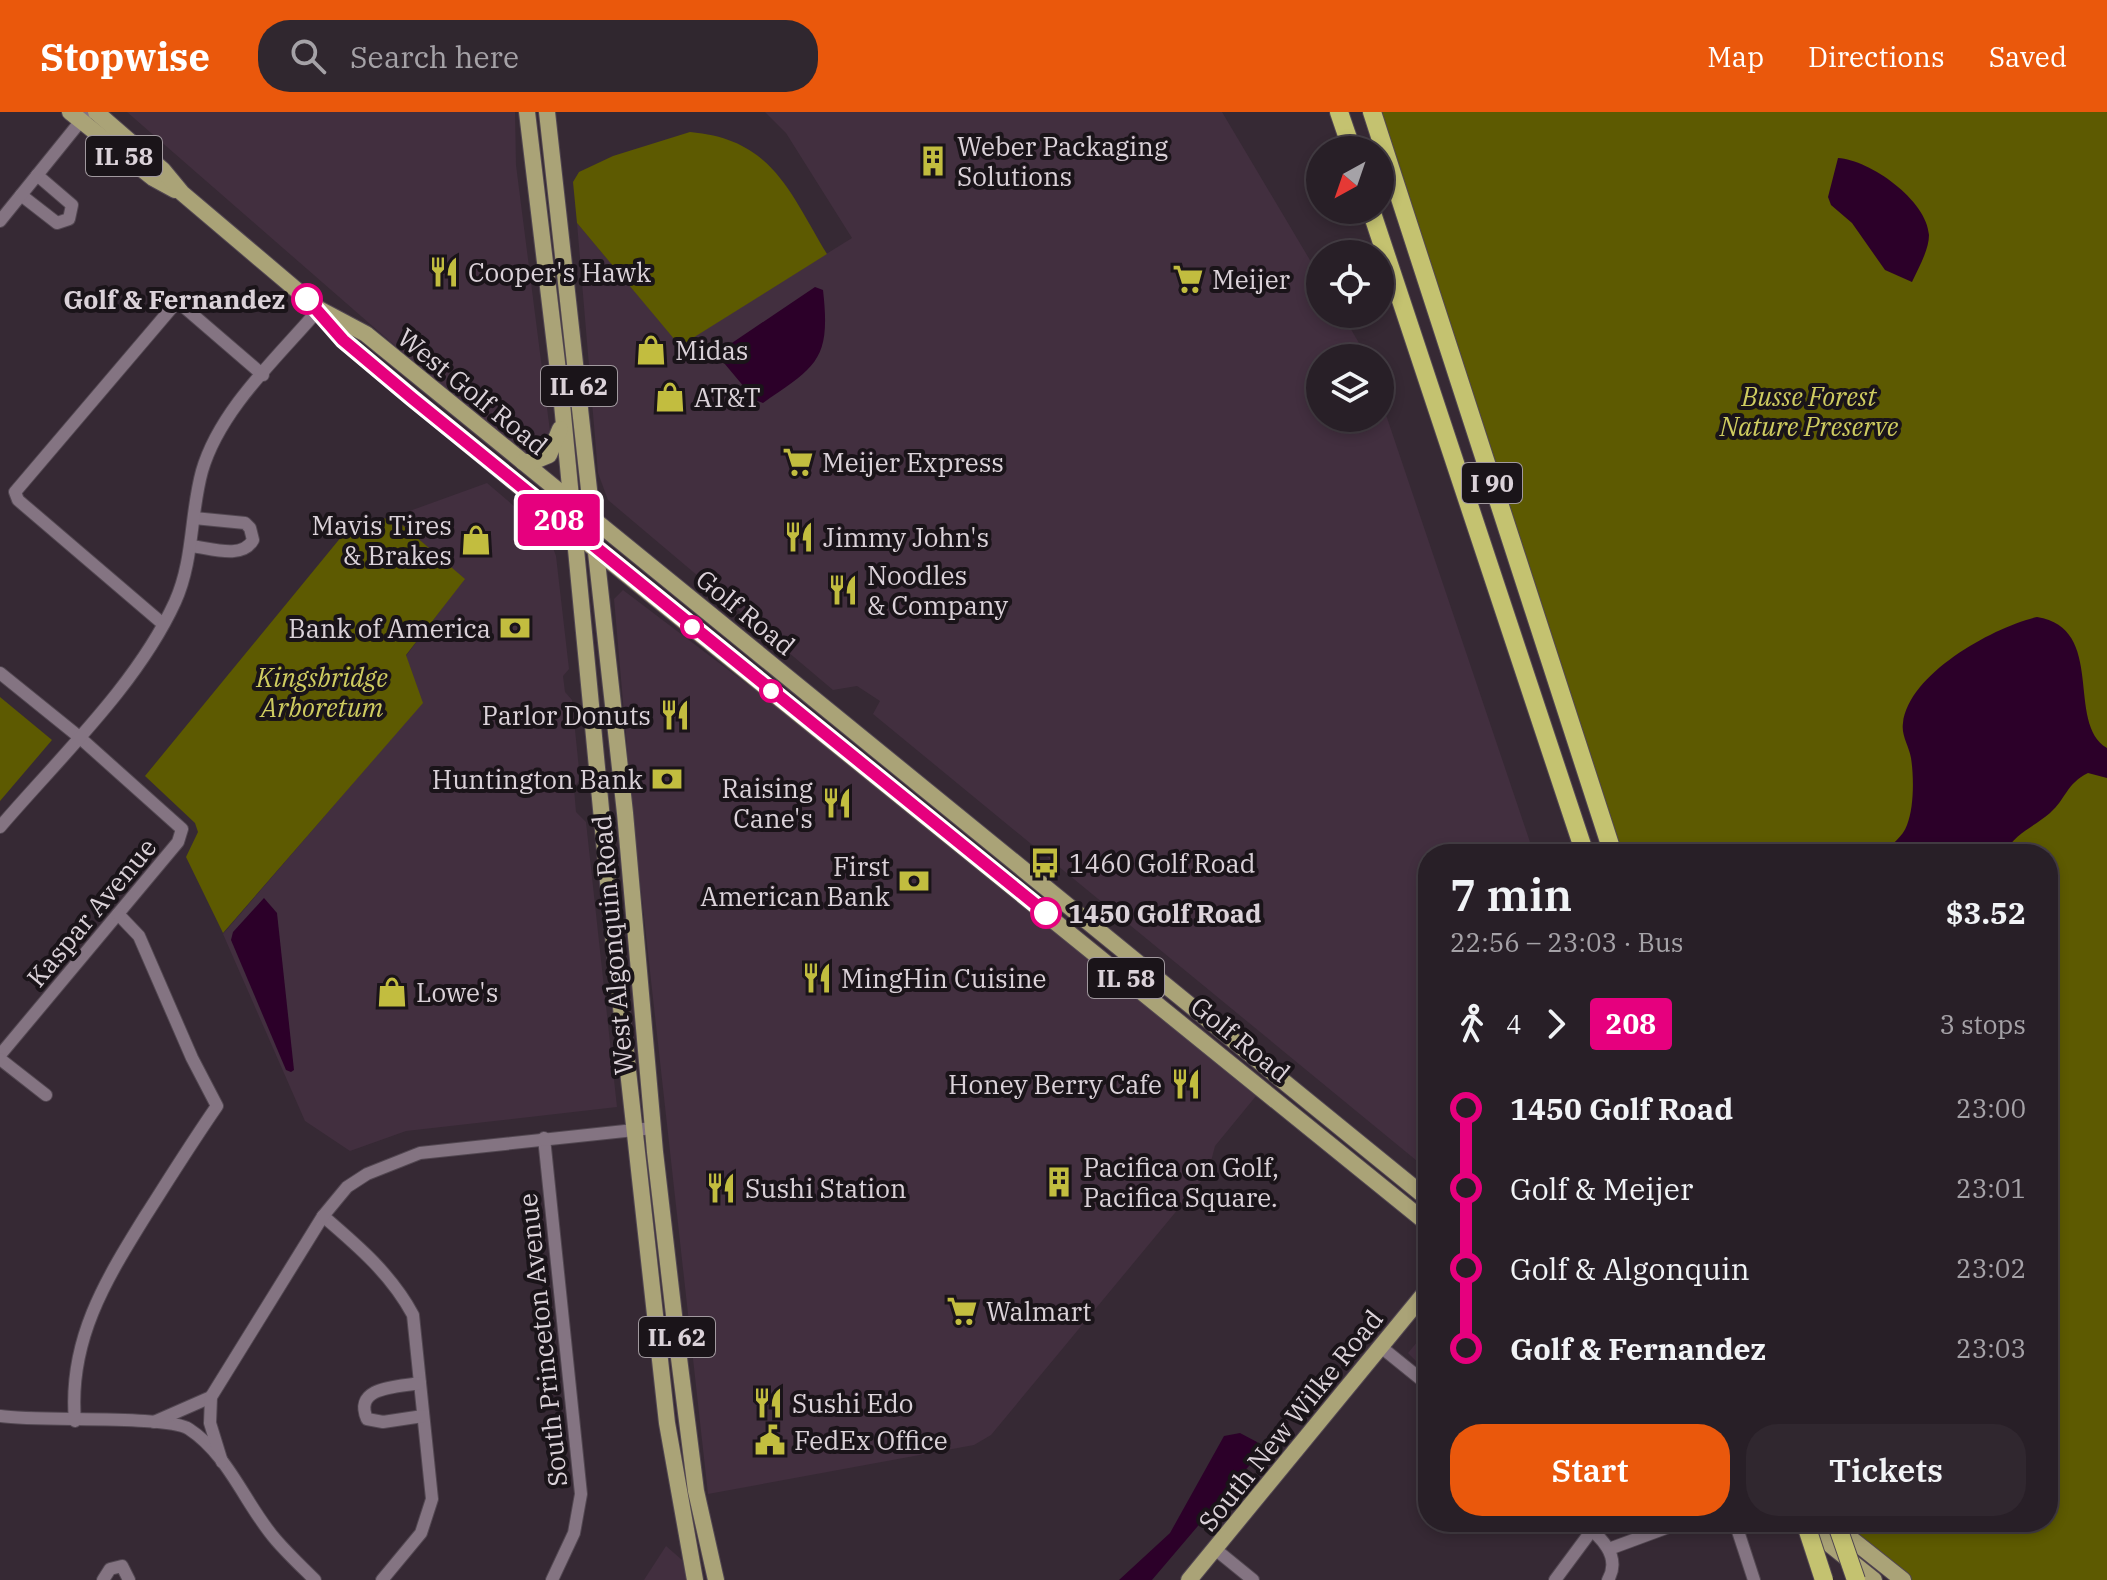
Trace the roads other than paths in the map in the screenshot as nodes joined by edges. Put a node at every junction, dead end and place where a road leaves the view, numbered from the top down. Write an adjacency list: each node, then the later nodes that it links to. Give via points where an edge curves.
1 (96, 112): 9 (main road, West Golf Road / IL 58)
2 (527, 112): 15 (main road, West Algonquin Road / IL 62)
3 (547, 112): 19 (main road, West Algonquin Road / IL 62)
4 (1339, 112): 7 (highway)
5 (1372, 112): 28 (highway, I 90)
6 (80, 115): 8 (street); 9 (main road, West Golf Road / IL 58, via 153,178)
7 (1347, 136)
8 (37, 175): 10 (street); 10 (street, via 72,205 69,219 57,223)
9 (182, 193): 13 (main road, West Golf Road / IL 58)
10 (21, 195): 11 (street)
11 (0, 221)
12 (1376, 224): 27 (highway, I 90)
13 (319, 309): 14 (street); 16 (main road, West Golf Road / IL 58, via 366,334); 20 (main road, West Golf Road / IL 58, via 343,340)
14 (263, 375): 18 (street, via 211,445); 23 (street, via 175,304 15,492)
15 (564, 416): 16 (main road, via 549,455); 17 (main road, West Algonquin Road / IL 62)
16 (523, 462): 17 (main road, West Golf Road / IL 58)
17 (571, 502): 19 (main road, West Golf Road / IL 58); 20 (main road, West Algonquin Road / IL 62)
18 (194, 518): 21 (street); 21 (street, via 245,523 253,540 237,552)
19 (590, 518): 22 (main road, West Algonquin Road / IL 62); 35 (main road, Golf Road / IL 58)
20 (574, 532): 22 (main road, Golf Road / IL 58); 32 (main road, West Algonquin Road / IL 62)
21 (191, 546): 23 (street)
22 (594, 548): 33 (main road, West Algonquin Road / IL 62, via 625,813); 37 (main road, Golf Road / IL 58)
23 (163, 624): 25 (street, via 140,663)
24 (0, 673): 25 (street)
25 (78, 736): 26 (street); 29 (street, Kaspar Avenue, via 179,823 178,842)
26 (0, 827)
27 (1582, 844)
28 (1610, 844)
29 (118, 914): 30 (street, Kaspar Avenue); 45 (street, via 139,936 217,1106 103,1284 76,1358)
30 (0, 1057): 31 (street)
31 (46, 1095)
32 (635, 1128): 33 (street); 34 (street); 63 (main road, West Algonquin Road / IL 62, via 667,1423)
33 (653, 1128): 64 (main road, West Algonquin Road / IL 62, via 696,1491)
34 (544, 1138): 36 (street, via 420,1153 367,1174 347,1187); 62 (street, South Princeton Avenue, via 581,1494 574,1533)
35 (1418, 1191)
36 (323, 1216): 41 (street, via 400,1290 413,1315); 42 (street)
37 (1418, 1216)
38 (1418, 1301): 39 (main road, South New Wilke Road)
39 (1381, 1347): 40 (street); 56 (main road, South New Wilke Road)
40 (1418, 1377)
41 (420, 1383): 44 (street); 44 (street, via 372,1391 362,1408 367,1419 383,1422)
42 (211, 1397): 46 (street); 47 (street, via 210,1423)
43 (0, 1416): 45 (street)
44 (423, 1416): 61 (street, via 432,1499 421,1533)
45 (75, 1421): 46 (street)
46 (152, 1423): 47 (street, via 188,1428)
47 (222, 1462): 60 (street, via 275,1539)
48 (1586, 1532): 67 (street)
49 (1597, 1532): 57 (street)
50 (1655, 1532): 57 (street)
51 (1738, 1532): 69 (street)
52 (1807, 1532): 70 (highway, bridge)
53 (1815, 1532): 72 (main road)
54 (1839, 1532): 71 (highway, bridge)
55 (1842, 1532): 73 (main road)
56 (1215, 1549): 65 (main road, South New Wilke Road); 66 (street)
57 (1609, 1549): 68 (street)
58 (103, 1580): 59 (street, via 110,1569 122,1566)
59 (129, 1580)
60 (315, 1580)
61 (382, 1580)
62 (552, 1580)
63 (695, 1580)
64 (716, 1580)
65 (1189, 1580)
66 (1253, 1580)
67 (1555, 1580)
68 (1608, 1580)
69 (1754, 1580)
70 (1824, 1580)
71 (1856, 1580)
72 (1874, 1580)
73 (1903, 1580)

